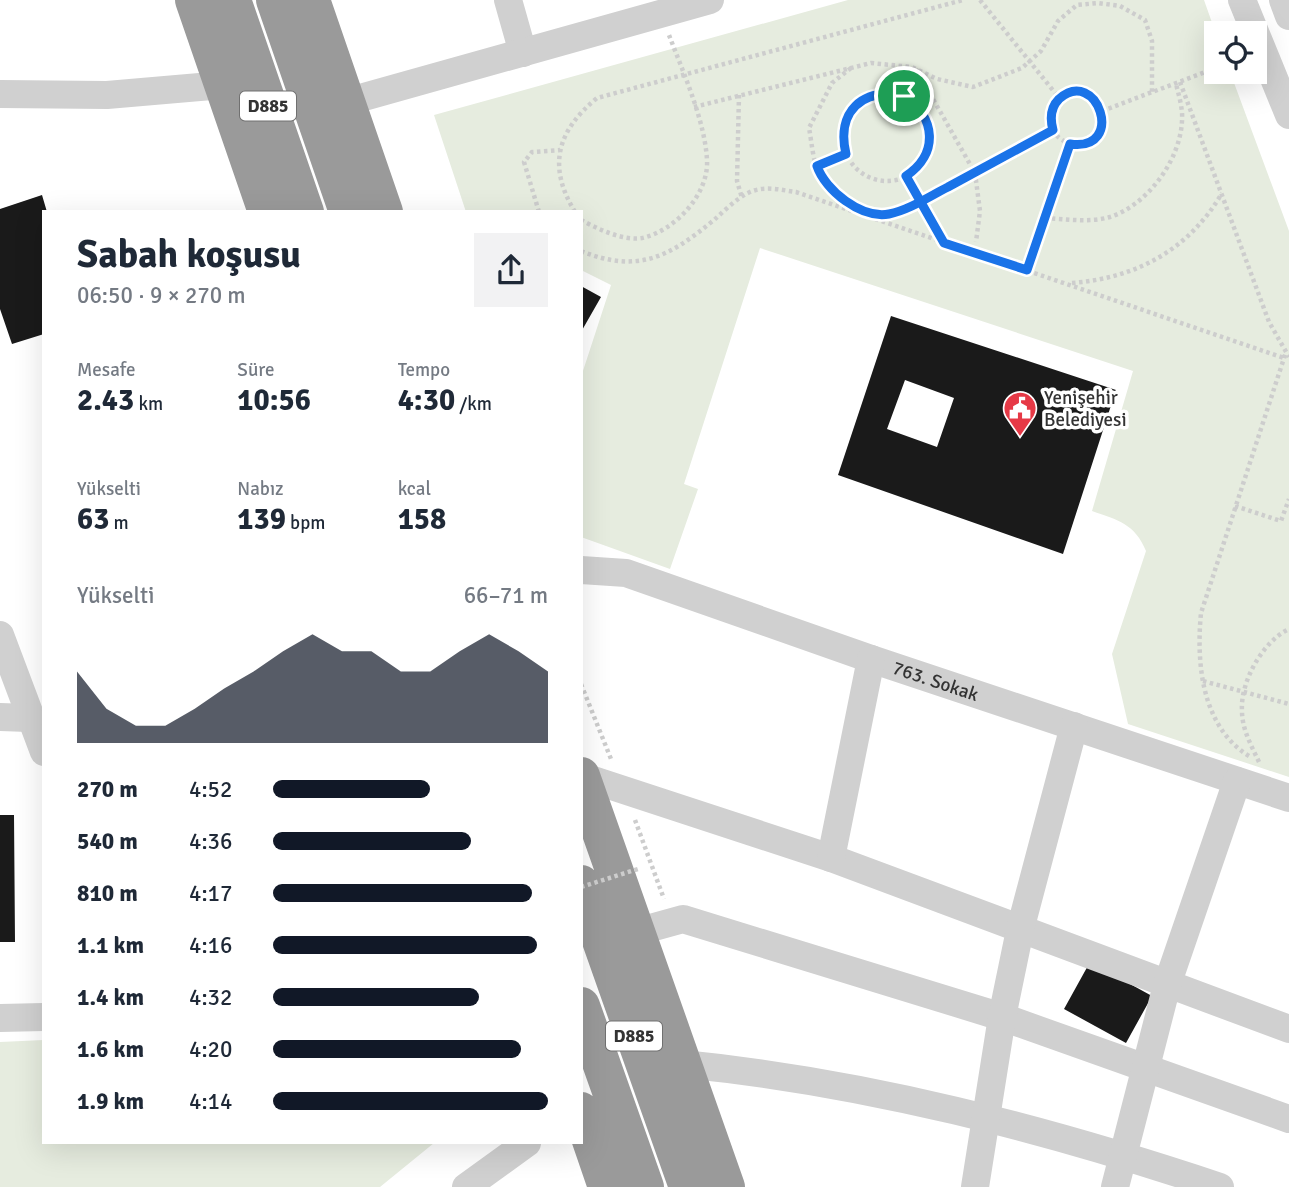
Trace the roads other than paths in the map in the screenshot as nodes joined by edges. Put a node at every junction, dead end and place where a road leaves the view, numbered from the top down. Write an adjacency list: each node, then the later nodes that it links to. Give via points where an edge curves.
1 (194, 0): 11 (highway)
2 (232, 0): 16 (highway, D885)
3 (275, 0): 17 (highway, D885)
4 (311, 0): 13 (highway)
5 (508, 0): 10 (street)
6 (710, 0): 10 (street)
7 (1242, 0): 14 (street)
8 (1283, 0): 9 (street)
9 (1289, 16)
10 (523, 53): 13 (street)
11 (223, 85): 12 (street, via 107,95); 15 (highway)
12 (0, 94)
13 (346, 102): 18 (highway)
14 (1289, 115)
15 (266, 210)
16 (304, 210)
17 (347, 210)
18 (383, 210)
19 (583, 570): 21 (street, 763. Sokak, via 626,573)
20 (0, 635): 23 (street)
21 (871, 659): 24 (street, 763. Sokak); 30 (street)
22 (0, 718): 23 (street)
23 (29, 718): 25 (street)
24 (1074, 726): 27 (street, 763. Sokak); 32 (street)
25 (42, 747)
26 (583, 777): 30 (street)
27 (1237, 781): 29 (street, 763. Sokak); 34 (street)
28 (583, 782): 33 (highway)
29 (1289, 798)
30 (831, 858): 32 (street)
31 (583, 892): 50 (highway, D885)
32 (1020, 930): 34 (street); 37 (street)
33 (636, 932): 37 (street, via 683,919); 40 (highway)
34 (1167, 985): 39 (street); 41 (street)
35 (583, 1012): 49 (highway, D885)
36 (42, 1017): 38 (street)
37 (1002, 1017): 41 (street); 43 (street)
38 (0, 1018)
39 (1289, 1029)
40 (682, 1064): 43 (street, via 767,1073); 51 (highway)
41 (1146, 1068): 44 (street); 46 (street)
42 (583, 1117): 48 (highway)
43 (986, 1118): 46 (street); 52 (street)
44 (1289, 1119)
45 (526, 1144): 47 (street)
46 (1124, 1155): 53 (street); 54 (street)
47 (466, 1187)
48 (607, 1187)
49 (645, 1187)
50 (688, 1187)
51 (726, 1187)
52 (975, 1187)
53 (1115, 1187)
54 (1220, 1187)

